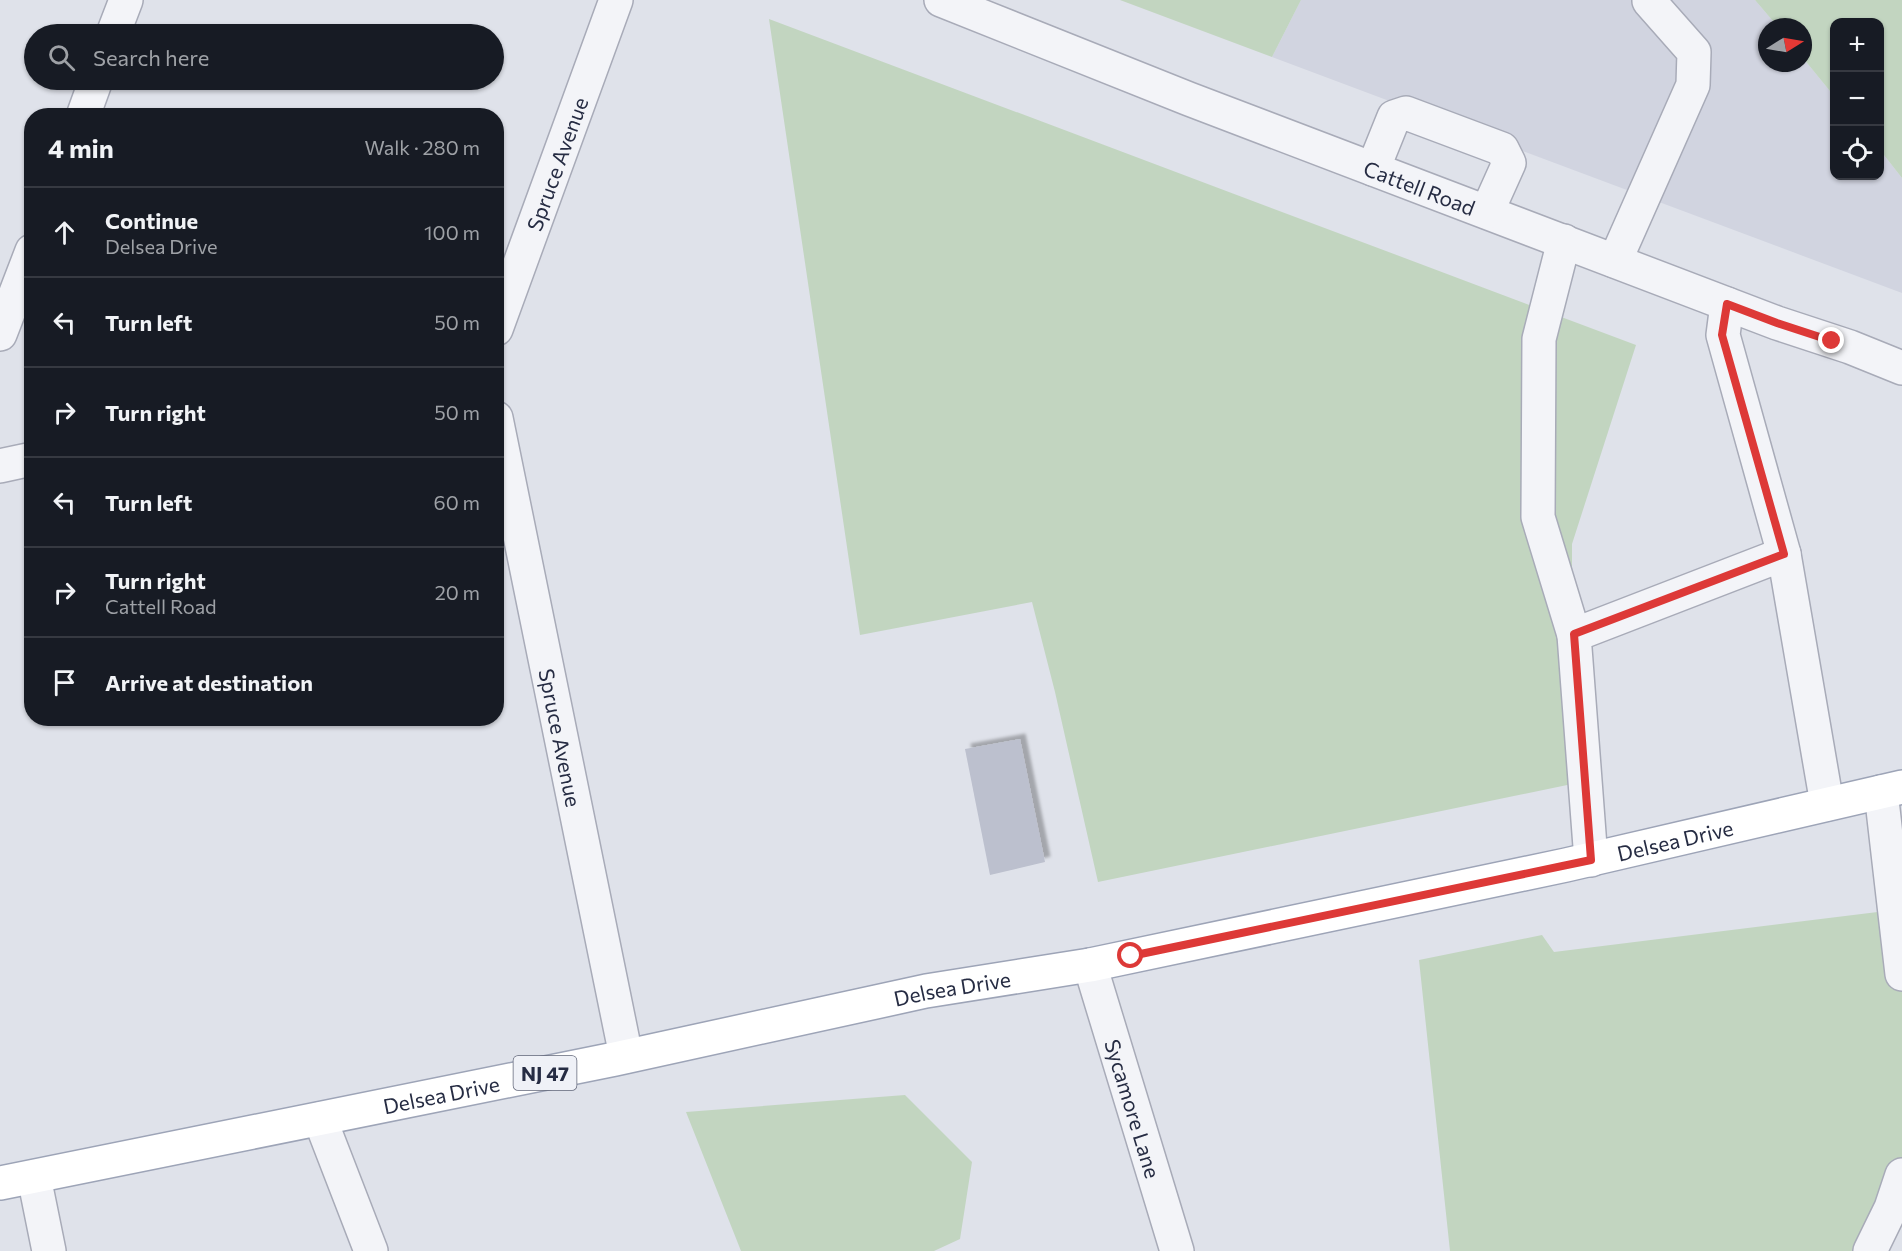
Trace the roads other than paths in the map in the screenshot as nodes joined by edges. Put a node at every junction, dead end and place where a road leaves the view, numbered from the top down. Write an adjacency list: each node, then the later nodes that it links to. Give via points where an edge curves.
1 (126, 0): 5 (street)
2 (616, 0): 14 (street, Spruce Avenue)
3 (940, 0): 8 (street, Cattell Road)
4 (1649, 1): 11 (street, via 1694,52 1693,85)
5 (117, 24)
6 (92, 90): 7 (street)
7 (85, 108)
8 (1373, 169): 9 (street, Cattell Road); 9 (street, via 1394,117 1407,113 1502,149 1509,163)
9 (1487, 212): 10 (street, Cattell Road)
10 (1564, 241): 11 (street, Cattell Road); 21 (street, via 1539,339 1538,517)
11 (1615, 261): 13 (street, Cattell Road)
12 (24, 272): 15 (street)
13 (1727, 304): 16 (street, Cattell Road); 20 (street, via 1722,335)
14 (504, 307)
15 (0, 334)
16 (1902, 368)
17 (504, 457): 27 (street, Spruce Avenue)
18 (24, 461): 19 (street)
19 (0, 466)
20 (1784, 554): 21 (street); 23 (street)
21 (1574, 634): 24 (street)
22 (1891, 790): 23 (main road, Delsea Drive / NJ 47); 26 (street)
23 (1827, 804): 24 (main road, Delsea Drive / NJ 47)
24 (1591, 860): 25 (main road, Delsea Drive / NJ 47)
25 (1090, 965): 27 (main road, Delsea Drive / NJ 47, via 926,991); 34 (street, Sycamore Lane)
26 (1902, 974)
27 (626, 1056): 28 (main road, Delsea Drive / NJ 47)
28 (320, 1119): 30 (main road, Delsea Drive / NJ 47); 33 (street)
29 (1902, 1175): 35 (street)
30 (34, 1176): 31 (main road, Delsea Drive / NJ 47); 32 (street)
31 (0, 1183)
32 (49, 1251)
33 (371, 1251)
34 (1177, 1251)
35 (1870, 1251)

